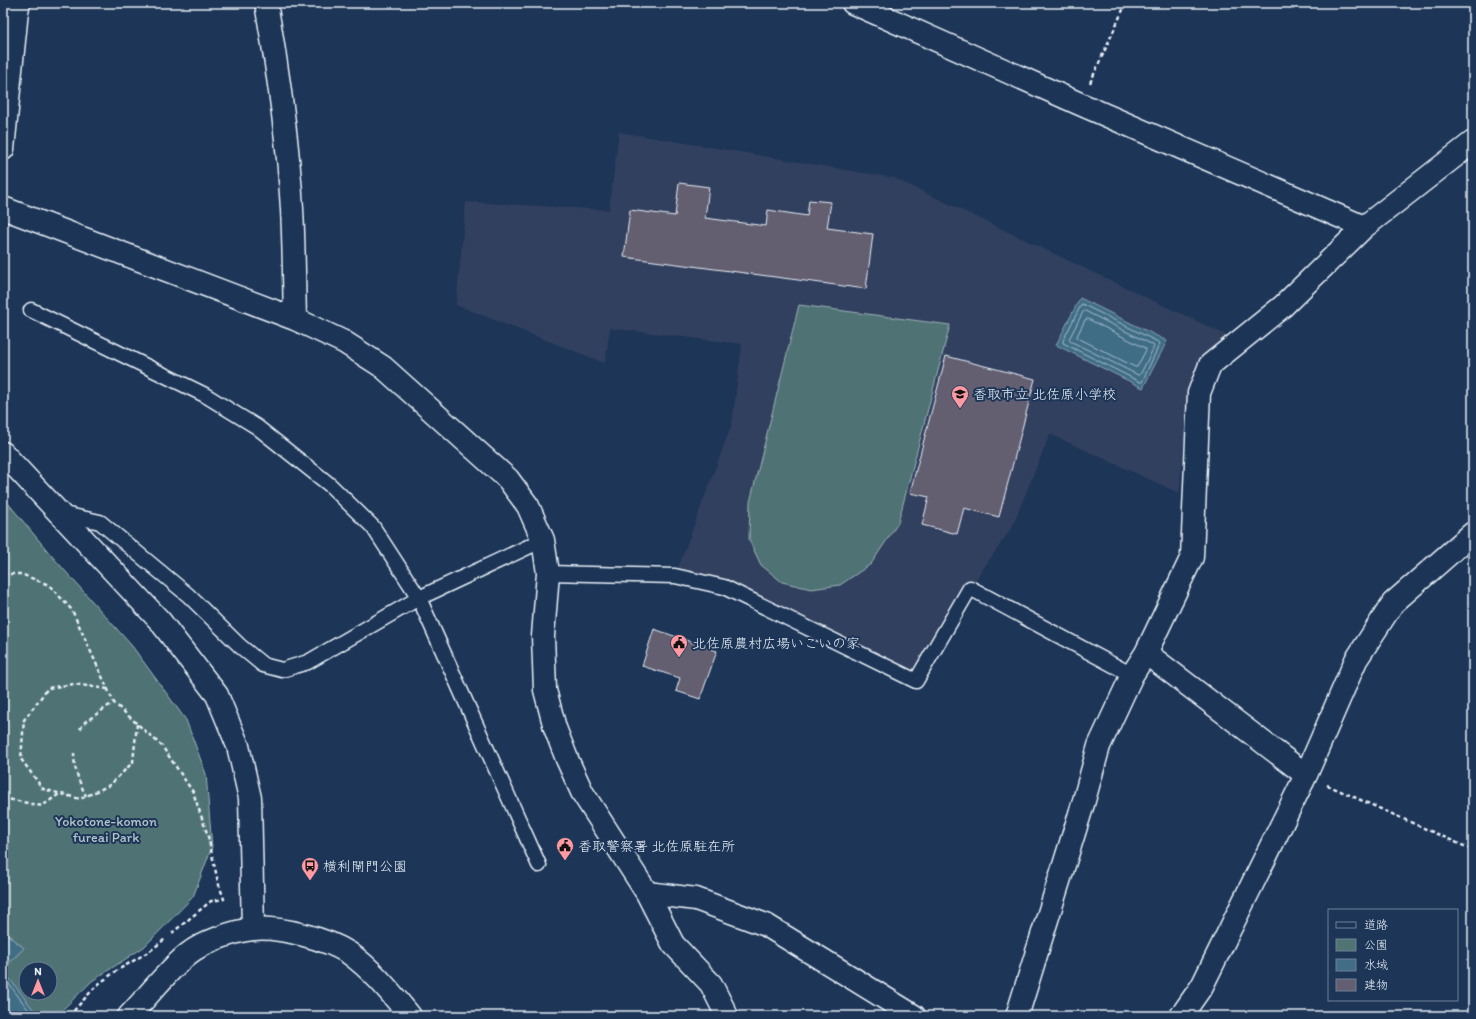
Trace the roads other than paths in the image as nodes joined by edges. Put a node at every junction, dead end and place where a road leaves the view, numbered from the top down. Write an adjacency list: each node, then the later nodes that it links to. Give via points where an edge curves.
1 (19, 3): 5 (street)
2 (266, 3): 9 (street, via 288,162 292,210)
3 (853, 3): 7 (street)
4 (1473, 142): 7 (street)
5 (3, 149)
6 (3, 208): 9 (street)
7 (1364, 227): 16 (street, via 1283,306 1210,365 1199,393 1192,557)
8 (31, 310): 15 (lane, via 205,395 257,427 330,485 373,527)
9 (294, 319): 13 (street, via 344,342 383,367 423,402 508,479 528,506)
10 (3, 453): 11 (street)
11 (58, 513): 15 (lane, via 100,522 188,595 263,665 282,670 308,662); 21 (street, via 160,621 217,695 238,746 250,798)
12 (1473, 533): 18 (street, via 1393,603 1356,660)
13 (543, 540): 14 (street); 15 (lane)
14 (548, 573): 17 (lane, via 675,576 724,587 916,681 970,588); 20 (street, via 544,636 545,690 555,728 582,792)
15 (419, 598): 19 (lane)
16 (1146, 653): 17 (street); 18 (street)
17 (1132, 675): 26 (street, via 1100,746)
18 (1306, 776): 27 (street, via 1202,986)
19 (538, 865)
20 (647, 894): 24 (street, via 673,944 711,984); 25 (street, via 696,899 766,925)
21 (253, 929): 22 (street, via 228,934 188,954); 23 (street, via 296,933 348,953 377,976)
22 (129, 1016)
23 (410, 1016)
24 (727, 1016)
25 (914, 1016)
26 (1017, 1016)
27 (1181, 1016)

